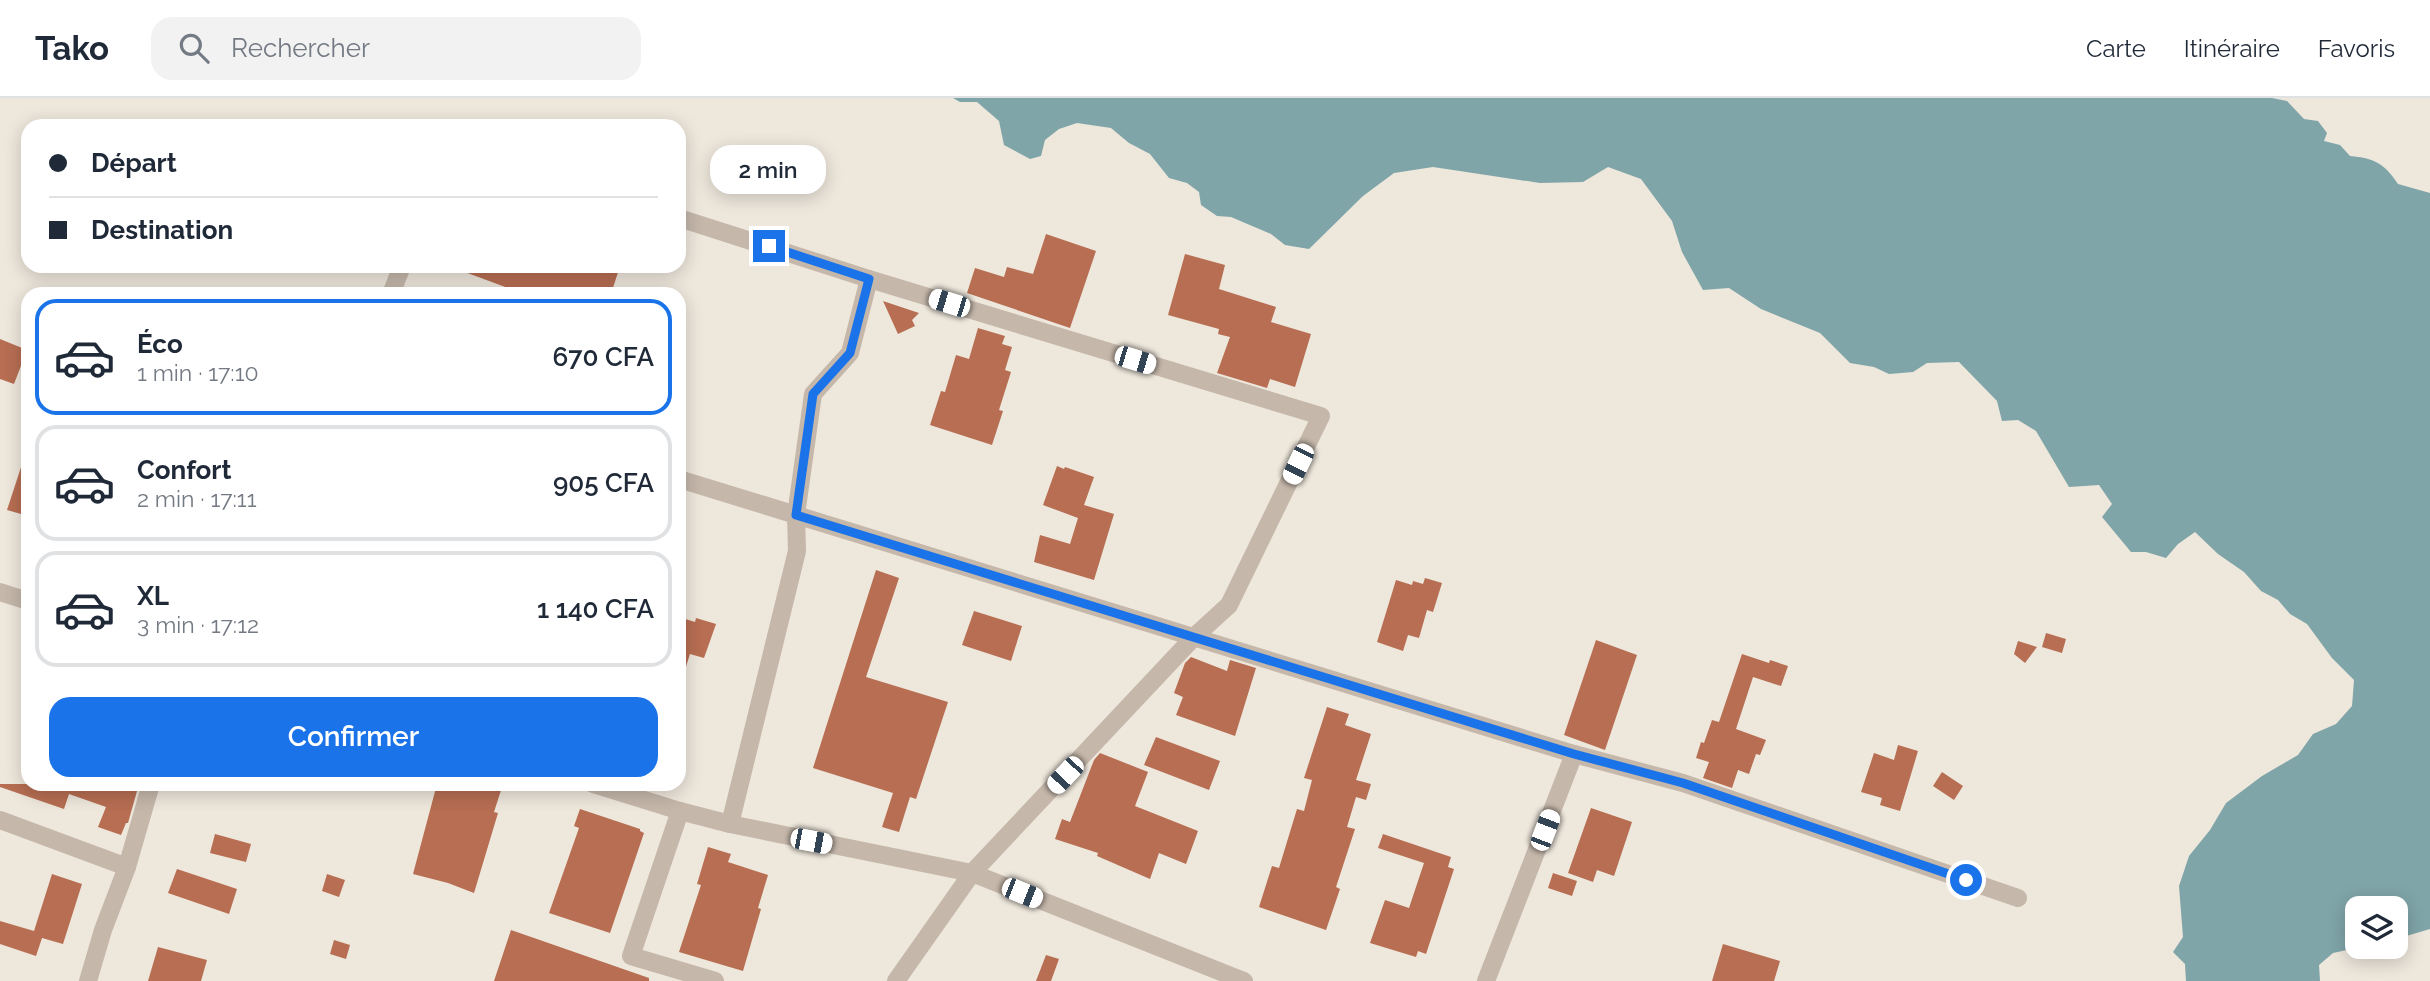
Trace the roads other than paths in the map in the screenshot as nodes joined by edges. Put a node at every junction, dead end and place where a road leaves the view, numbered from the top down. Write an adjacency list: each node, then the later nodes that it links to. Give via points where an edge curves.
1 (686, 220): 2 (street)
2 (869, 279): 4 (street, via 850,353 813,394); 7 (street, via 1321,416 1229,605)
3 (686, 481): 4 (street)
4 (796, 515): 7 (street); 13 (street, via 797,551)
5 (0, 592): 6 (street)
6 (21, 599)
7 (1194, 637): 8 (street); 15 (street)
8 (1574, 754): 16 (street, via 1683,783); 21 (street)
9 (149, 791): 14 (street)
10 (616, 791): 11 (street)
11 (680, 811): 13 (street); 18 (street, via 631,956)
12 (0, 820): 14 (street)
13 (730, 824): 15 (street)
14 (127, 867): 17 (street)
15 (972, 873): 19 (street); 20 (street)
16 (2018, 898)
17 (88, 981)
18 (715, 981)
19 (896, 981)
20 (1244, 981)
21 (1487, 981)

